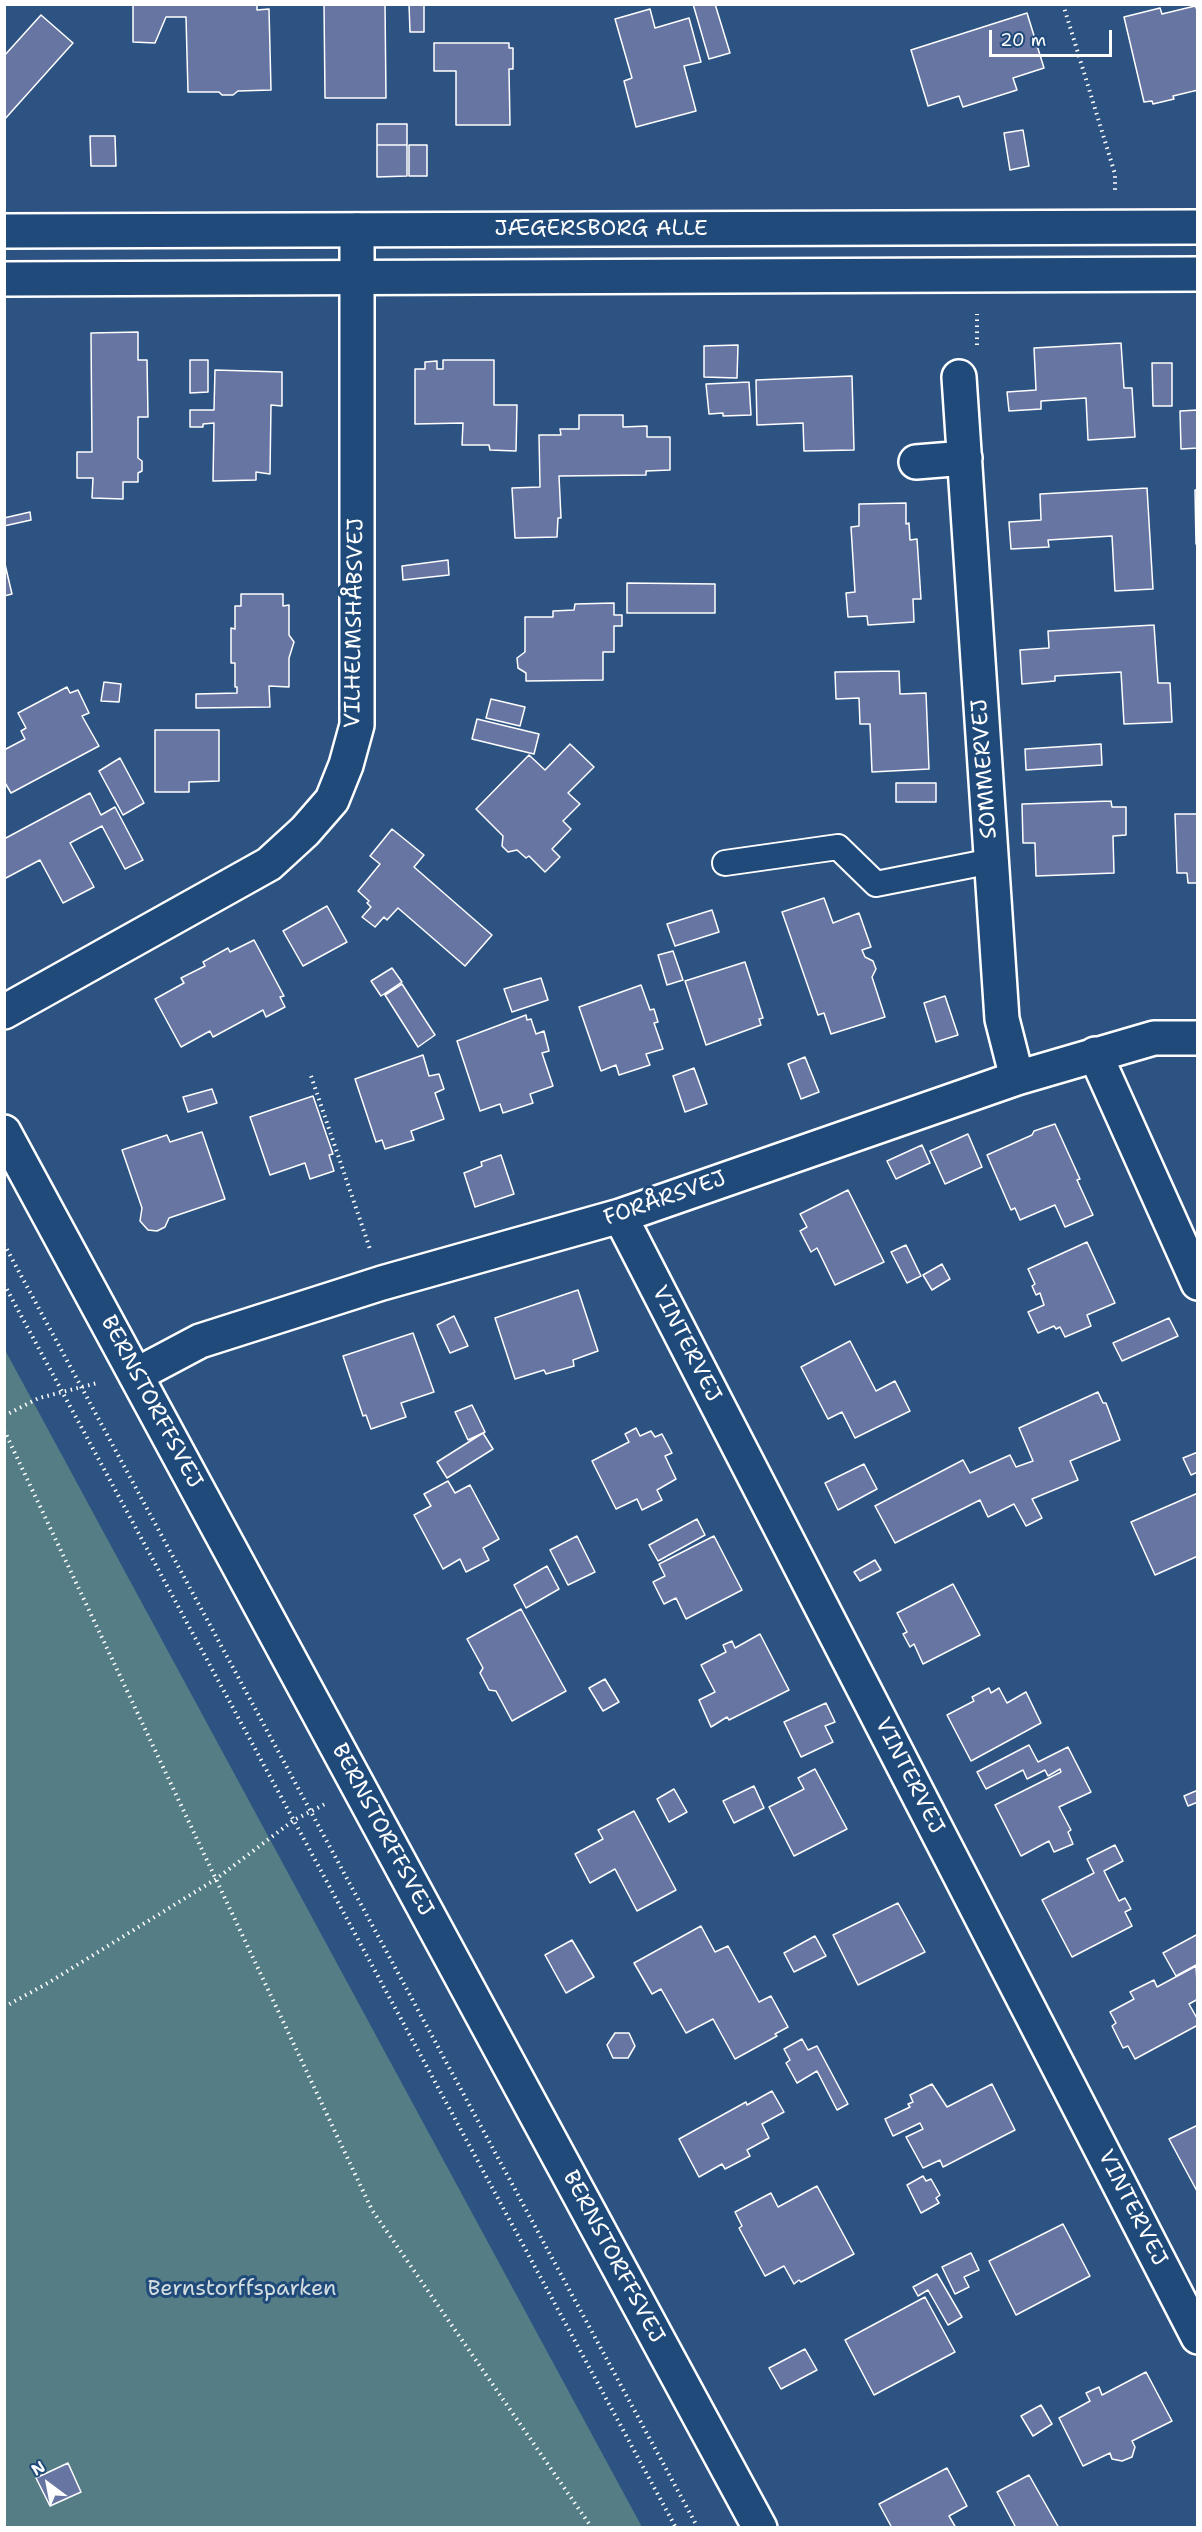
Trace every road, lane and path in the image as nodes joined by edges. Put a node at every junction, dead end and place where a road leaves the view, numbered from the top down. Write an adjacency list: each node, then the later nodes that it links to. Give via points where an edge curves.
1 (1063, 4): 2 (path, via 1115,174)
2 (1114, 227): 3 (street, JÆGERSBORG ALLE); 4 (street, JÆGERSBORG ALLE)
3 (1197, 227)
4 (357, 230): 5 (street, JÆGERSBORG ALLE); 7 (street, VILHELMSHÅBSVEJ)
5 (4, 231)
6 (1197, 274): 7 (street, JÆGERSBORG ALLE)
7 (357, 278): 8 (street, JÆGERSBORG ALLE); 14 (street, VILHELMSHÅBSVEJ, via 357,725 332,800 269,864)
8 (4, 279)
9 (959, 377): 10 (street, SOMMERVEJ)
10 (965, 458): 11 (street); 12 (street, SOMMERVEJ)
11 (916, 462)
12 (992, 861): 13 (lane, via 876,884 838,847); 18 (street, SOMMERVEJ, via 1002,1019)
13 (725, 863)
14 (4, 1012)
15 (1197, 1038): 16 (street, FORÅRSVEJ, via 1154,1038)
16 (1095, 1054): 18 (street, FORÅRSVEJ); 23 (street)
17 (311, 1076): 22 (path)
18 (1017, 1077): 20 (street, FORÅRSVEJ)
19 (4, 1132): 25 (street, BERNSTORFFSVEJ)
20 (620, 1216): 22 (street, FORÅRSVEJ); 34 (street, VINTERVEJ)
21 (4, 1244): 30 (path)
22 (382, 1283): 25 (street, FORÅRSVEJ, via 200,1341)
23 (1197, 1283)
24 (4, 1284): 26 (path)
25 (136, 1375): 29 (street, BERNSTORFFSVEJ)
26 (63, 1393): 27 (path, via 39,1398); 31 (path)
27 (4, 1416)
28 (4, 1430): 32 (path)
29 (360, 1788): 30 (path); 38 (street, BERNSTORFFSVEJ)
30 (310, 1810): 31 (path); 37 (path)
31 (294, 1820): 32 (path); 36 (path)
32 (216, 1879): 33 (path); 35 (path, via 372,2210)
33 (4, 2007)
34 (1197, 2337)
35 (592, 2528)
36 (676, 2528)
37 (698, 2528)
38 (760, 2528)

